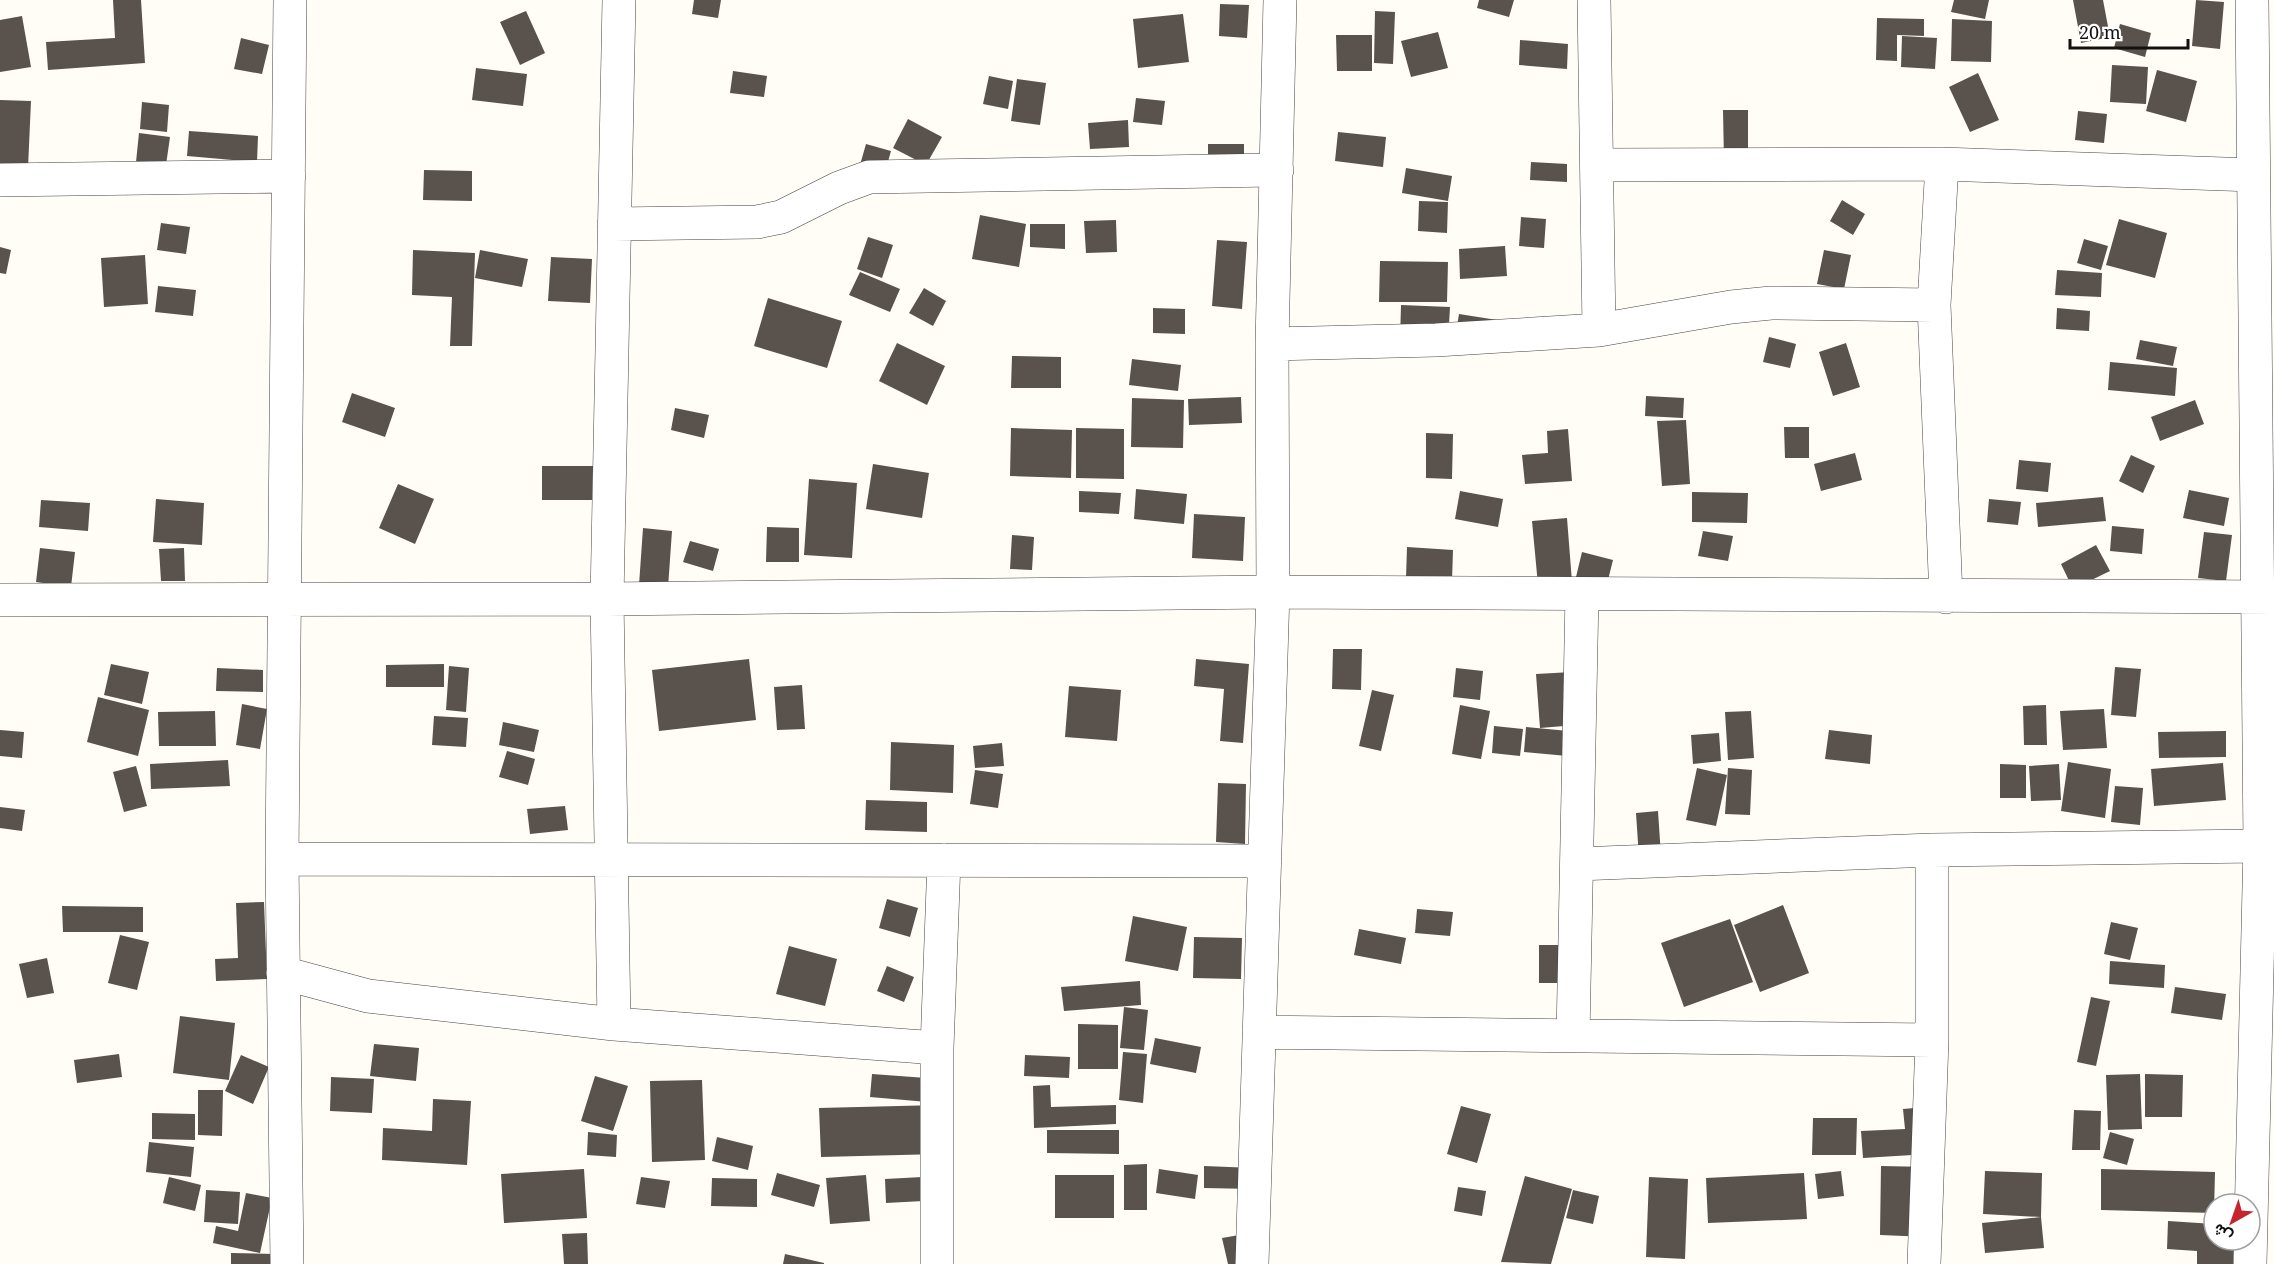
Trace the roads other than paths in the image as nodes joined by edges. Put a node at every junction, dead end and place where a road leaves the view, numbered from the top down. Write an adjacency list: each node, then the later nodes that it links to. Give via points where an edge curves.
1 (290, 0): 10 (street)
2 (619, 0): 12 (street)
3 (1280, 0): 8 (street)
4 (1594, 0): 7 (street)
5 (2252, 0): 9 (street)
6 (1942, 164): 7 (street); 9 (street); 13 (street)
7 (1597, 165): 14 (street)
8 (1277, 170): 12 (street, via 869,177 781,217 757,222); 16 (street)
9 (2253, 175): 15 (street)
10 (289, 176): 11 (street); 23 (street)
11 (0, 180)
12 (614, 224): 21 (street)
13 (1934, 305): 14 (street, via 1771,303); 19 (street)
14 (1599, 330): 16 (street, via 1436,340)
15 (2264, 343): 20 (street)
16 (1272, 344): 17 (street)
17 (1273, 592): 18 (street); 21 (street); 29 (street)
18 (1582, 595): 19 (street); 30 (street)
19 (1946, 597): 20 (street)
20 (2266, 597): 24 (street)
21 (607, 599): 23 (street); 27 (street)
22 (0, 600): 23 (street)
23 (285, 600): 26 (street)
24 (2260, 846): 25 (street); 36 (street)
25 (1932, 850): 30 (street); 35 (street)
26 (282, 859): 27 (street); 31 (street)
27 (611, 860): 28 (street); 32 (street)
28 (944, 860): 29 (street); 37 (street)
29 (1265, 861): 33 (street)
30 (1578, 864): 34 (street)
31 (283, 974): 32 (street, via 369,996); 38 (street)
32 (615, 1024): 37 (street)
33 (1259, 1032): 34 (street); 40 (street)
34 (1573, 1036): 35 (street)
35 (1932, 1040): 41 (street)
36 (2265, 1040): 42 (street)
37 (937, 1048): 39 (street)
38 (287, 1264)
39 (937, 1264)
40 (1252, 1264)
41 (1924, 1264)
42 (2250, 1264)

